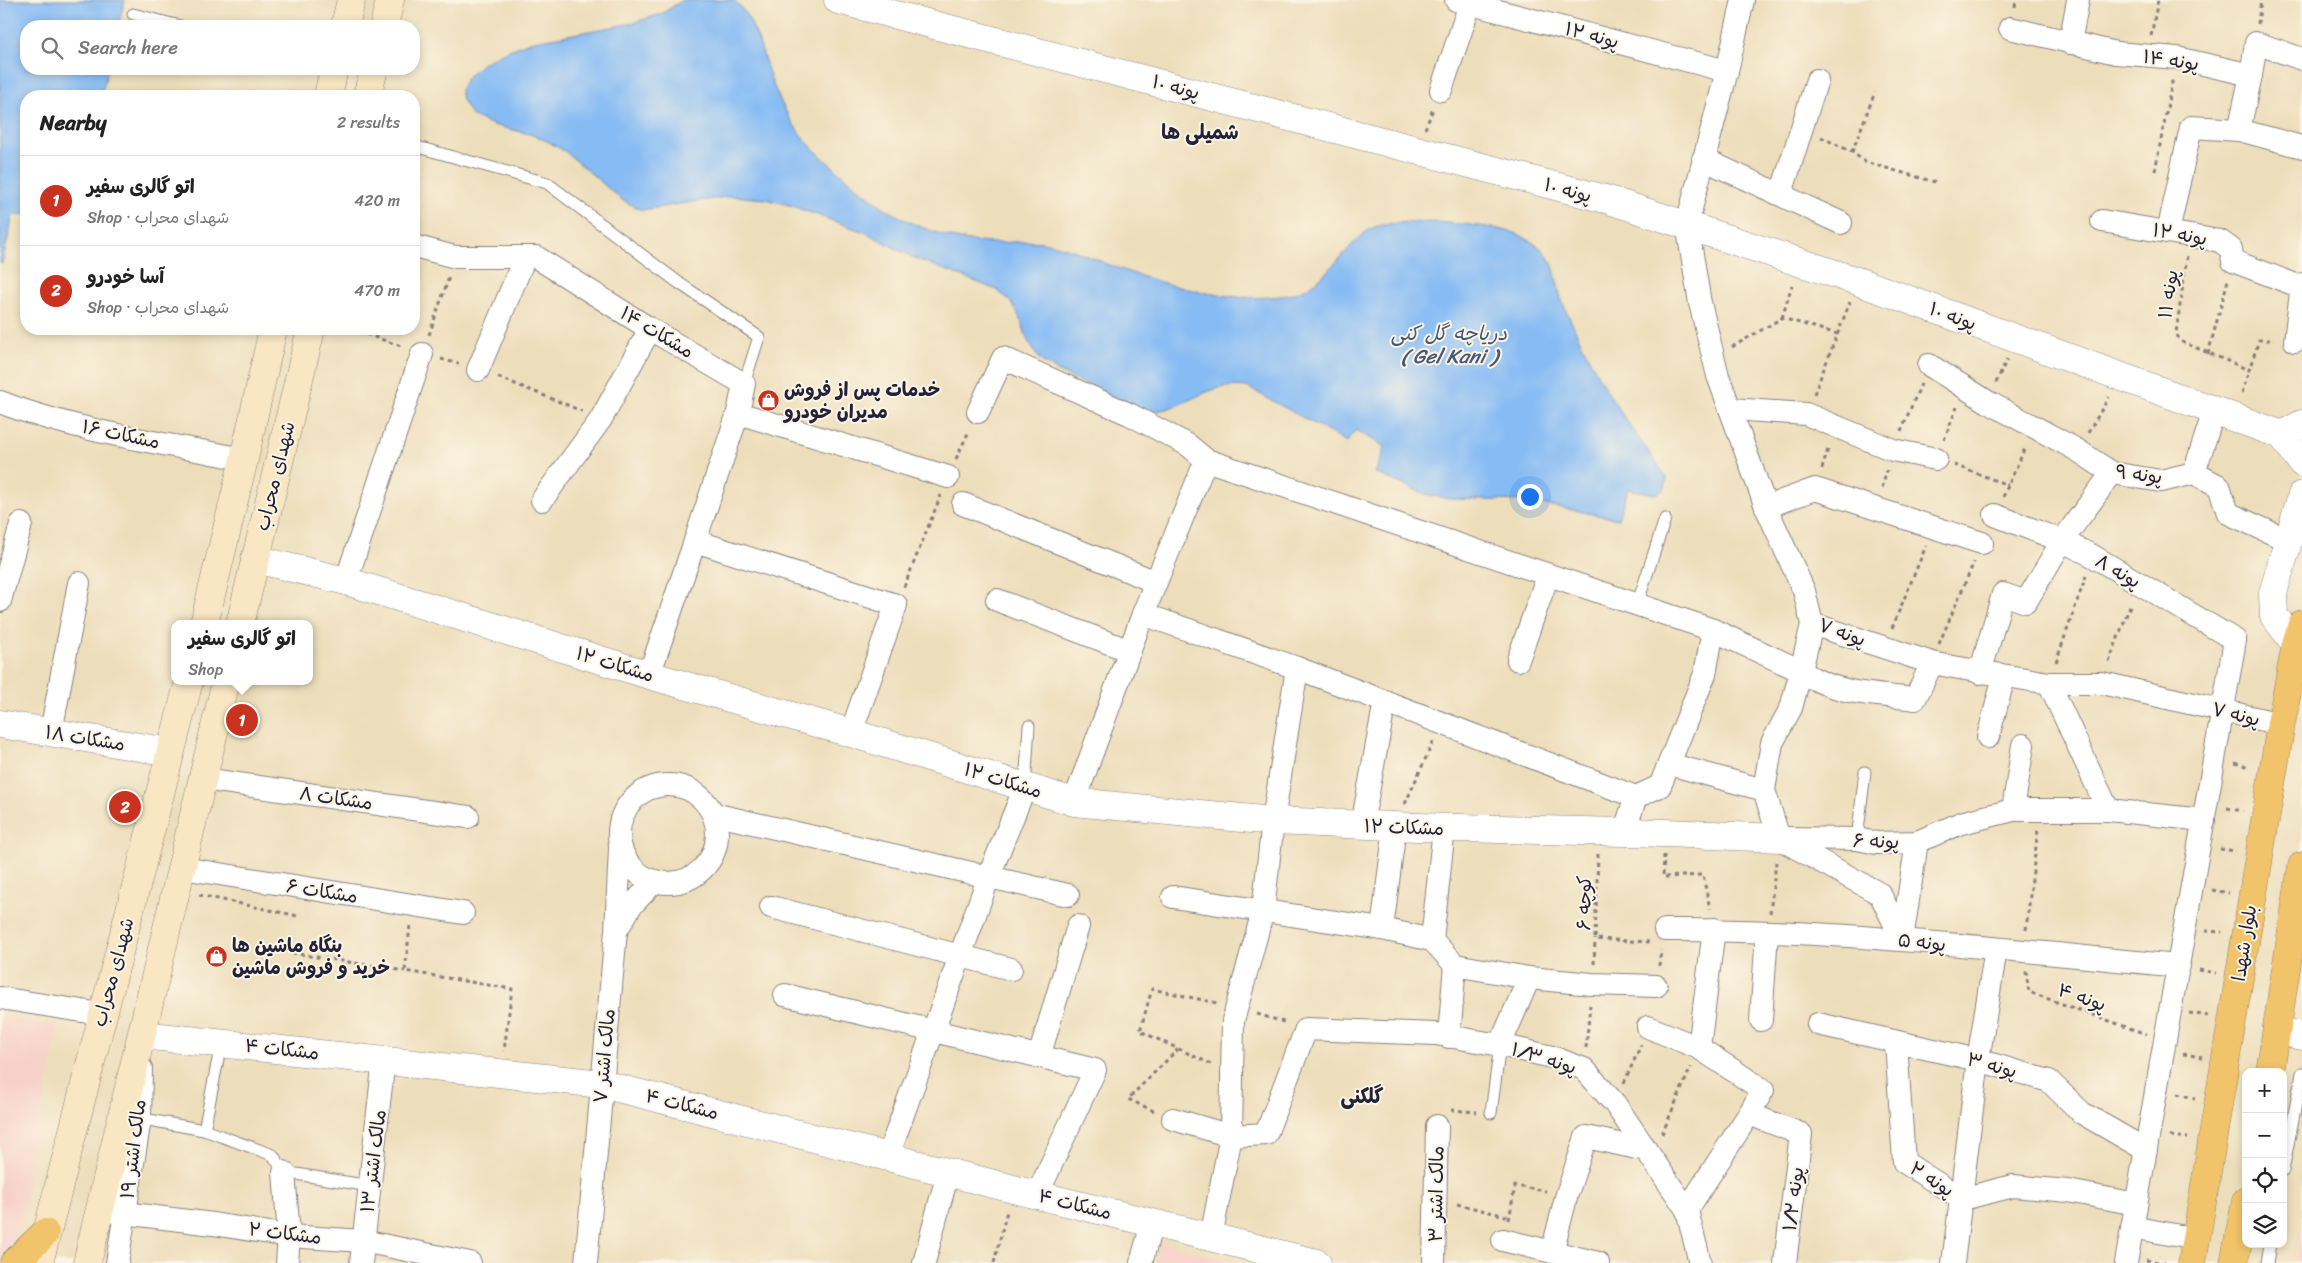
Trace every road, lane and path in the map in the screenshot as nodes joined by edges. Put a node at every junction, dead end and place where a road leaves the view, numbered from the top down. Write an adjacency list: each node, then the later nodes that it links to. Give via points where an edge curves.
1 (351, 0): 10 (main road)
2 (390, 0): 11 (main road)
3 (838, 0): 29 (street, پونه ۱۰)
4 (1743, 0): 16 (street)
5 (2078, 0): 13 (street)
6 (2158, 0): 14 (path, via 2150,36)
7 (1463, 2): 16 (street, پونه ۱۲); 23 (street)
8 (133, 14): 9 (lane)
9 (156, 20)
10 (346, 20)
11 (385, 20)
12 (2010, 28): 13 (street, پونه ۱۴)
13 (2070, 43): 14 (street, پونه ۱۴, via 2116,53)
14 (2177, 58): 19 (street, پونه ۱۴); 32 (path)
15 (2302, 59): 19 (street, via 2256,43)
16 (1727, 71): 31 (street)
17 (333, 75): 21 (main road)
18 (372, 75): 22 (main road)
19 (2251, 76): 26 (street)
20 (1818, 80): 25 (street)
21 (329, 90)
22 (369, 90)
23 (1440, 90): 29 (path)
24 (1875, 92): 30 (path)
25 (1802, 128): 30 (path); 34 (street)
26 (2239, 130): 27 (street); 38 (street, via 2190,127)
27 (2302, 147)
28 (420, 148): 61 (lane, via 547,183 678,282 759,337)
29 (1416, 150): 37 (street, پونه ۱۰, via 1609,200)
30 (1852, 152): 33 (path, via 1865,162)
31 (1703, 159): 34 (street); 37 (street)
32 (2154, 171)
33 (1935, 182)
34 (1781, 194): 36 (street)
35 (2102, 221): 38 (street, پونه ۱۲)
36 (1841, 223)
37 (1687, 224): 45 (street, پونه ۱۰); 56 (street, پونه ۷, via 1700,303)
38 (2168, 232): 39 (street, پونه ۱۲)
39 (2190, 236): 43 (street, پونه ۱۲, via 2220,241 2231,249); 55 (path, پونه ۱۱, via 2176,333 2180,341)
40 (420, 248): 41 (street, مشکات ۱۴)
41 (455, 257): 42 (street, مشکات ۱۴); 54 (path)
42 (525, 257): 48 (street, مشکات ۱۴, via 536,257); 58 (street)
43 (2233, 261): 46 (street); 55 (path)
44 (1794, 279): 47 (path)
45 (1857, 280): 49 (path); 52 (street, پونه ۱۰)
46 (2301, 285): 53 (street)
47 (1782, 318): 49 (path); 56 (path)
48 (650, 328): 61 (street, مشکات ۱۴); 84 (street, via 601,419)
49 (1838, 334): 70 (path)
50 (272, 335): 75 (main road, شهدای محراب)
51 (310, 335): 96 (main road, شهدای محراب)
52 (2016, 339): 60 (street, پونه ۱۰); 65 (path)
53 (2295, 341): 59 (path, via 2259,340)
54 (422, 354): 98 (street)
55 (2208, 354): 59 (path, پونه ۱۱)
56 (1714, 358): 66 (street, پونه ۷)
57 (1929, 365): 62 (street, پونه ۹)
58 (478, 370)
59 (2249, 370): 63 (path)
60 (2120, 378): 67 (street, پونه ۱۰); 73 (path)
61 (744, 384): 69 (street)
62 (1965, 388): 65 (street, پونه ۹); 74 (path)
63 (2242, 393)
64 (0, 402): 75 (street, مشکات ۱۶, via 27,413)
65 (1988, 402): 73 (street, پونه ۹)
66 (1731, 409): 70 (street); 86 (street, پونه ۷)
67 (2214, 411): 72 (street, پونه ۱۰); 79 (street)
68 (978, 412): 76 (street, via 1003,358 1129,414 1188,445); 80 (path)
69 (738, 413): 80 (street); 93 (street)
70 (1806, 414): 71 (street)
71 (1835, 427): 74 (street, via 1893,450); 82 (path)
72 (2292, 430): 77 (street, پونه ۱۰)
73 (2077, 450): 78 (street, پونه ۹)
74 (1936, 459): 81 (path)
75 (244, 460): 107 (main road, شهدای محراب)
76 (1206, 460): 97 (street); 99 (street)
77 (2302, 463)
78 (2112, 473): 79 (street, پونه ۹, via 2161,481); 91 (street)
79 (2194, 473): 92 (street, via 2219,486 2228,513)
80 (948, 476): 104 (path)
81 (2008, 485)
82 (1816, 489): 86 (street); 90 (street)
83 (2302, 495): 92 (street)
84 (542, 500)
85 (963, 504): 99 (street)
86 (1766, 507): 109 (street, پونه ۷, via 1804,591)
87 (1995, 515): 91 (street, پونه ۸)
88 (1665, 519): 105 (lane)
89 (21, 524): 103 (street)
90 (1934, 527): 94 (street); 112 (path)
91 (2062, 541): 95 (street, پونه ۸); 118 (street, via 2026,602 2004,594)
92 (2289, 541): 111 (street, via 2273,593 2274,616)
93 (695, 542): 104 (street); 119 (street)
94 (1982, 543)
95 (2093, 556): 101 (street, پونه ۸); 121 (path)
96 (255, 559): 98 (street, مشکات ۱۲); 108 (main road, شهدای محراب)
97 (1548, 575): 105 (street); 114 (street)
98 (346, 581): 119 (street, مشکات ۱۲)
99 (1156, 582): 106 (street)
100 (79, 583): 131 (street)
101 (2139, 583): 122 (path); 126 (street, پونه ۸, via 2235,640)
102 (997, 600): 113 (street)
103 (0, 601)
104 (896, 605): 132 (street)
105 (1637, 605): 110 (street)
106 (1143, 614): 113 (street); 116 (street)
107 (205, 620)
108 (241, 620)
109 (1812, 624): 112 (street, پونه ۷); 117 (street)
110 (1713, 630): 117 (street); 136 (street, via 1705,674)
111 (2299, 634): 129 (main road, بلوار شهدا)
112 (1884, 647): 115 (street, پونه ۷)
113 (1130, 651): 142 (street)
114 (1518, 660)
115 (1932, 663): 117 (street, via 1915,699 1844,691 1816,682); 118 (street, پونه ۷)
116 (1297, 668): 125 (street); 149 (street)
117 (1801, 671): 140 (street, via 1791,708 1772,743)
118 (1980, 672): 120 (street, پونه ۷)
119 (650, 675): 132 (street, مشکات ۱۲)
120 (2004, 677): 121 (street, پونه ۷); 133 (street)
121 (2049, 683): 122 (street, پونه ۷); 145 (street)
122 (2102, 683): 126 (street, پونه ۷)
123 (188, 685): 135 (main road, شهدای محراب)
124 (225, 685): 138 (main road)
125 (1385, 701): 127 (street); 150 (street)
126 (2222, 710): 129 (street, پونه ۷); 148 (street)
127 (1442, 723): 141 (street); 151 (path)
128 (0, 724): 131 (street, مشکات ۱۸)
129 (2281, 724): 160 (main road, بلوار شهدا)
130 (1029, 726): 139 (lane)
131 (51, 732): 135 (street, مشکات ۱۸)
132 (851, 733): 139 (street, مشکات ۱۲)
133 (1988, 737)
134 (2023, 745): 143 (street)
135 (170, 752): 193 (main road, شهدای محراب)
136 (1669, 764): 140 (street); 141 (street, via 1660,786)
137 (1865, 772): 156 (lane)
138 (203, 779): 147 (street, مشکات ۸); 163 (main road)
139 (1025, 787): 142 (street, مشکات ۱۲); 162 (street)
140 (1764, 790): 155 (street)
141 (1636, 797): 153 (street)
142 (1074, 802): 149 (street, مشکات ۱۲)
143 (2013, 810): 144 (street, پونه ۶); 157 (street, پونه ۶, via 1961,823)
144 (2040, 810): 145 (street, پونه ۶); 181 (path)
145 (2108, 810): 148 (street, پونه ۶)
146 (712, 814): 159 (street, via 700,797 687,788 671,784 655,786 640,792 624,810 618,833); 162 (street); 164 (street, via 717,841 712,857 701,870 687,879 671,883)
147 (468, 817)
148 (2204, 820): 158 (street)
149 (1273, 821): 150 (street, مشکات ۱۲); 169 (street)
150 (1362, 826): 151 (street, مشکات ۱۲)
151 (1395, 826): 152 (street, مشکات ۱۲); 173 (street)
152 (1444, 828): 153 (street, مشکات ۱۲); 179 (street)
153 (1611, 832): 154 (street, مشکات ۱۲); 177 (path, کوچه ۶, via 1596,939)
154 (1666, 833): 155 (street, مشکات ۱۲); 174 (path, via 1663,877 1703,875)
155 (1779, 838): 156 (street, پونه ۶); 176 (path); 178 (street, via 1880,894)
156 (1857, 840): 157 (street, پونه ۶, via 1877,844)
157 (1917, 842): 178 (street)
158 (2199, 847): 160 (path); 185 (street)
159 (620, 849): 164 (street, via 640,875); 175 (street, مالک اشتر ۷)
160 (2258, 856): 247 (main road, بلوار شهدا)
161 (2302, 866): 199 (main road)
162 (989, 876): 165 (street); 183 (street)
163 (179, 879): 167 (street, مشکات ۶); 171 (path); 200 (main road)
164 (654, 881): 175 (street, via 631,906)
165 (1068, 896)
166 (1173, 897): 169 (street)
167 (413, 905): 170 (street, مشکات ۶); 187 (path)
168 (771, 907): 183 (street)
169 (1263, 911): 173 (street); 192 (street)
170 (463, 913)
171 (298, 916)
172 (1078, 926): 208 (street)
173 (1382, 929): 179 (street)
174 (1714, 929): 176 (street, پونه ۵); 177 (street, پونه ۵); 206 (street)
175 (616, 931): 215 (street, مالک اشتر ۷)
176 (1767, 933): 178 (street, پونه ۵); 194 (street)
177 (1659, 936)
178 (1902, 939): 180 (street, پونه ۵)
179 (1432, 940): 184 (street)
180 (1996, 949): 181 (street, پونه ۵); 210 (street)
181 (2023, 952): 185 (street, پونه ۵); 202 (path, پونه ۴, via 2029,992)
182 (292, 953): 187 (path)
183 (960, 956): 186 (street); 198 (street)
184 (1455, 965): 188 (street); 201 (street)
185 (2179, 966): 202 (street)
186 (1011, 969)
187 (405, 971): 212 (path, via 512,989)
188 (1529, 978): 189 (street); 205 (street)
189 (1656, 986)
190 (785, 995): 198 (street)
191 (0, 998): 193 (street)
192 (1236, 1007): 197 (path); 207 (path, via 1152,988 1140,1031); 214 (street)
193 (101, 1014): 241 (main road, شهدای محراب)
194 (1761, 1020)
195 (1818, 1024): 203 (street, پونه ۳)
196 (1648, 1027): 206 (street)
197 (1306, 1028): 201 (street, پونه ۱/۳); 222 (street, via 1266,1134)
198 (933, 1032): 208 (street); 225 (street)
199 (2290, 1033): 211 (main road)
200 (142, 1035): 204 (street, مشکات ۴); 218 (main road)
201 (1449, 1037): 205 (street, پونه ۱/۳)
202 (2166, 1041): 223 (street)
203 (1896, 1042): 210 (street, پونه ۳); 233 (street, پونه ۲, via 1904,1162)
204 (221, 1043): 209 (street, مشکات ۴); 221 (lane)
205 (1500, 1045): 216 (lane); 224 (street, پونه ۱/۳, via 1552,1056 1584,1069 1615,1104)
206 (1699, 1048): 217 (street, via 1762,1090); 224 (path)
207 (1178, 1049): 214 (path); 219 (path, via 1128,1099)
208 (1039, 1057): 230 (street, via 1096,1070)
209 (384, 1059): 212 (street, مشکات ۴); 229 (street, مالک اشتر ۱۳)
210 (1978, 1060): 223 (street, پونه ۳, via 2049,1081 2082,1113); 233 (street)
211 (2272, 1068)
212 (502, 1072): 215 (street, مشکات ۴)
213 (2302, 1072): 226 (lane)
214 (1232, 1074): 222 (street)
215 (602, 1084): 225 (street, مشکات ۴); 256 (street, مالک اشتر ۷)
216 (1491, 1113): 220 (path, via 1447,1110)
217 (1750, 1114): 236 (street); 264 (street, پونه ۱/۲, via 1801,1134)
218 (131, 1116): 221 (lane); 237 (main road)
219 (1173, 1119): 222 (street)
220 (1437, 1126): 232 (street, مالک اشتر ۳)
221 (204, 1130): 227 (lane, via 273,1154)
222 (1231, 1136): 243 (street)
223 (2146, 1150): 235 (street)
224 (1649, 1154): 231 (street, via 1586,1137); 236 (street, پونه ۱/۳)
225 (888, 1156): 228 (street, مشکات ۴)
226 (2285, 1158)
227 (284, 1172): 229 (lane); 242 (street)
228 (948, 1172): 230 (street, مشکات ۴); 257 (street)
229 (370, 1186): 245 (street, مالک اشتر ۱۳)
230 (1025, 1192): 239 (street, مشکات ۴); 258 (path)
231 (1567, 1194): 238 (path, via 1515,1186); 248 (street)
232 (1436, 1199): 238 (path); 261 (street, مالک اشتر ۳)
233 (1962, 1199): 235 (street, پونه ۲, via 2013,1186 2068,1191); 265 (street)
234 (2245, 1203): 267 (main road)
235 (2136, 1204): 240 (street)
236 (1687, 1210): 263 (street, پونه ۱/۳)
237 (112, 1211): 242 (street, مشکات ۲); 251 (main road); 252 (street, مالک اشتر ۱۹)
238 (1510, 1217): 244 (path)
239 (1152, 1223): 243 (street, مشکات ۴); 259 (street)
240 (2132, 1227): 247 (street); 266 (street)
241 (45, 1233): 249 (main road); 250 (main road, شهدای محراب)
242 (289, 1236): 245 (street, مشکات ۲); 253 (street)
243 (1211, 1237): 260 (street, مشکات ۴)
244 (1503, 1240): 248 (street)
245 (364, 1241): 254 (street, مالک اشتر ۱۳); 255 (street, مشکات ۲)
246 (2269, 1248): 268 (lane)
247 (2194, 1251)
248 (1552, 1252): 262 (street)
249 (14, 1263)
250 (39, 1263)
251 (87, 1263)
252 (117, 1263)
253 (287, 1263)
254 (361, 1263)
255 (465, 1263)
256 (586, 1263)
257 (924, 1263)
258 (994, 1263)
259 (1141, 1263)
260 (1317, 1263)
261 (1434, 1263)
262 (1598, 1263)
263 (1700, 1263)
264 (1785, 1263)
265 (1954, 1263)
266 (2126, 1263)
267 (2234, 1263)
268 (2267, 1263)

